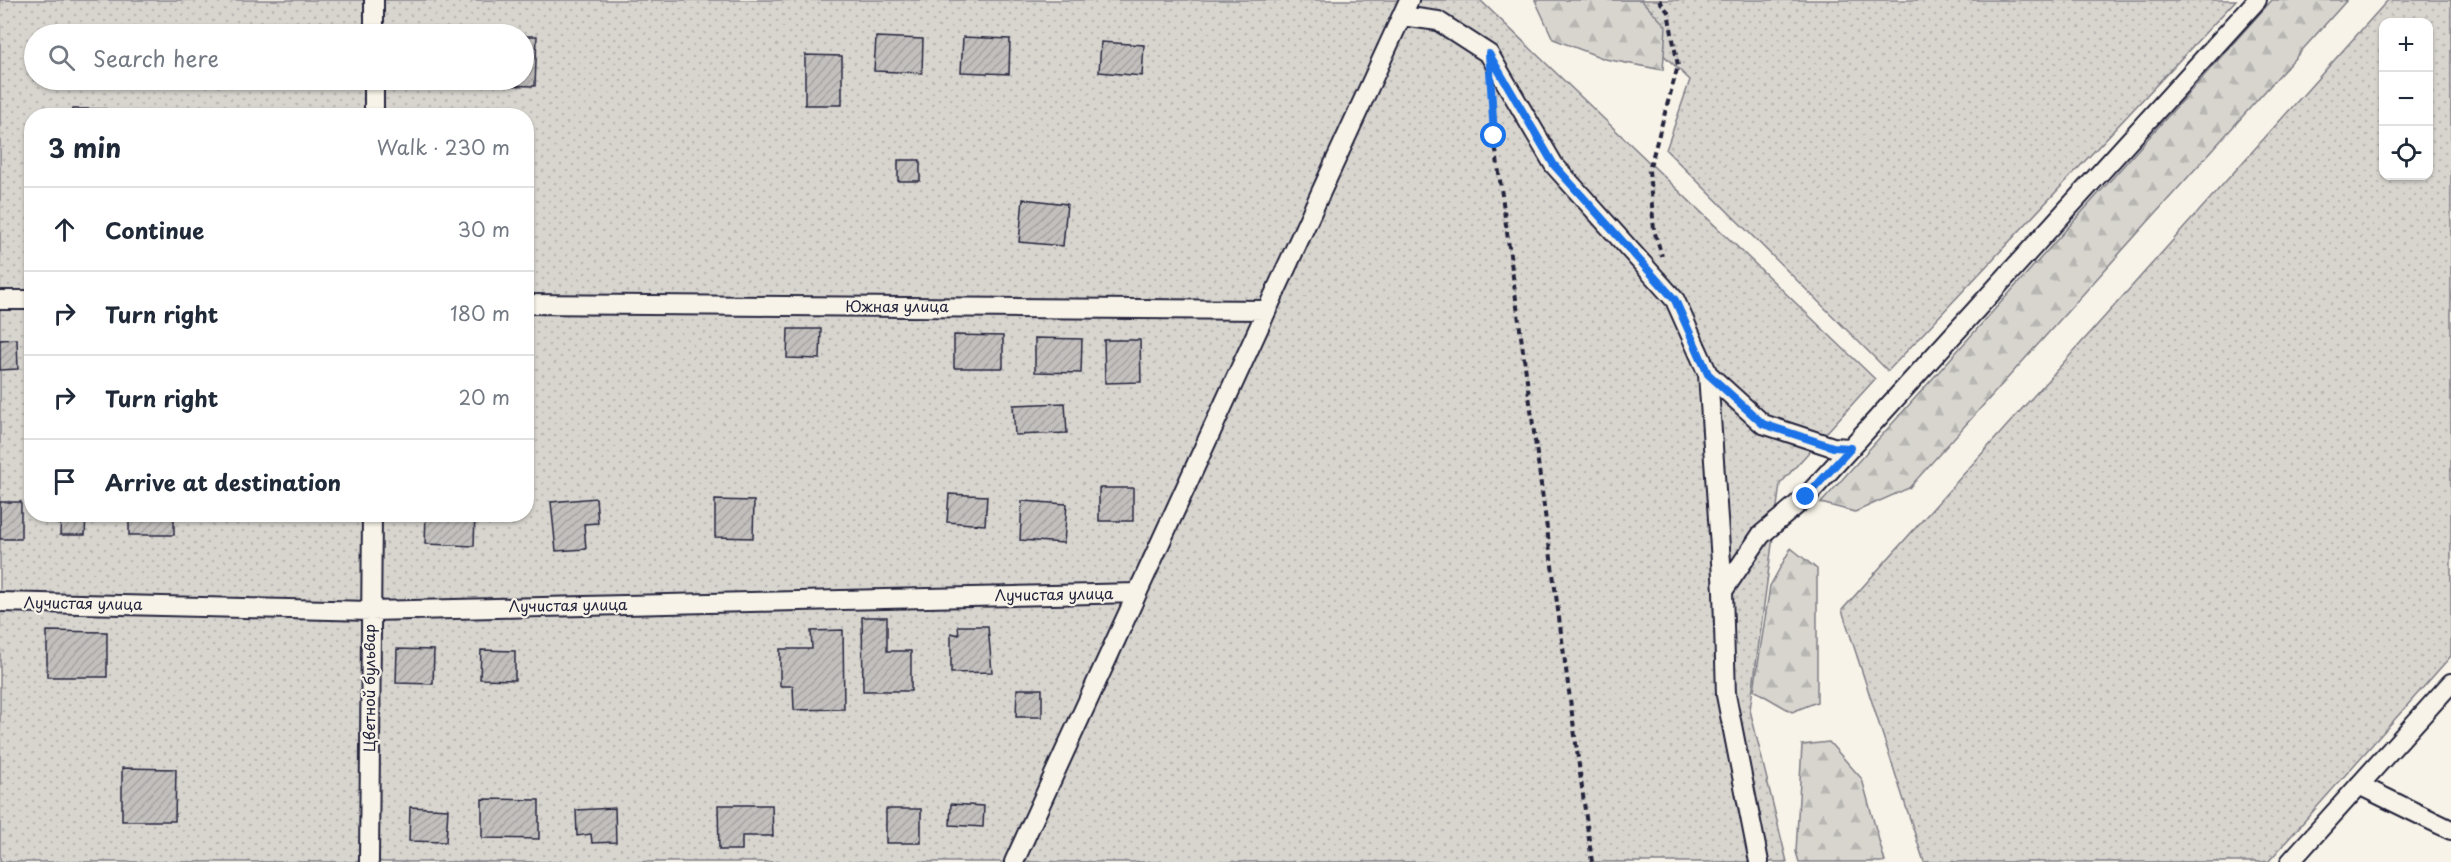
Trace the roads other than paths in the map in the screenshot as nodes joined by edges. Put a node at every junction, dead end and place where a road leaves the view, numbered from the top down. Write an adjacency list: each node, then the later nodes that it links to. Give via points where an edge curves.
1 (374, 0): 4 (street)
2 (2257, 0): 12 (street)
3 (1405, 8): 10 (street); 11 (street, via 1438,21 1489,54 1554,165 1675,300)
4 (374, 24)
5 (374, 90): 6 (street)
6 (374, 108)
7 (0, 300): 8 (street)
8 (24, 300)
9 (534, 304): 10 (street, Южная улица)
10 (1267, 310): 15 (street)
11 (1708, 374): 12 (street, via 1763,424 1833,447); 14 (street)
12 (1851, 448): 14 (street, via 1806,497 1761,535)
13 (372, 522): 17 (street, Цветной бульвар)
14 (1723, 591): 23 (street, via 1726,695)
15 (1137, 593): 17 (street, Лучистая улица); 22 (street)
16 (0, 602): 17 (street, Лучистая улица)
17 (371, 611): 21 (street, Цветной бульвар)
18 (2451, 683): 19 (street)
19 (2359, 785): 20 (street); 24 (street)
20 (2451, 830)
21 (369, 862)
22 (1014, 862)
23 (1759, 862)
24 (2290, 862)

